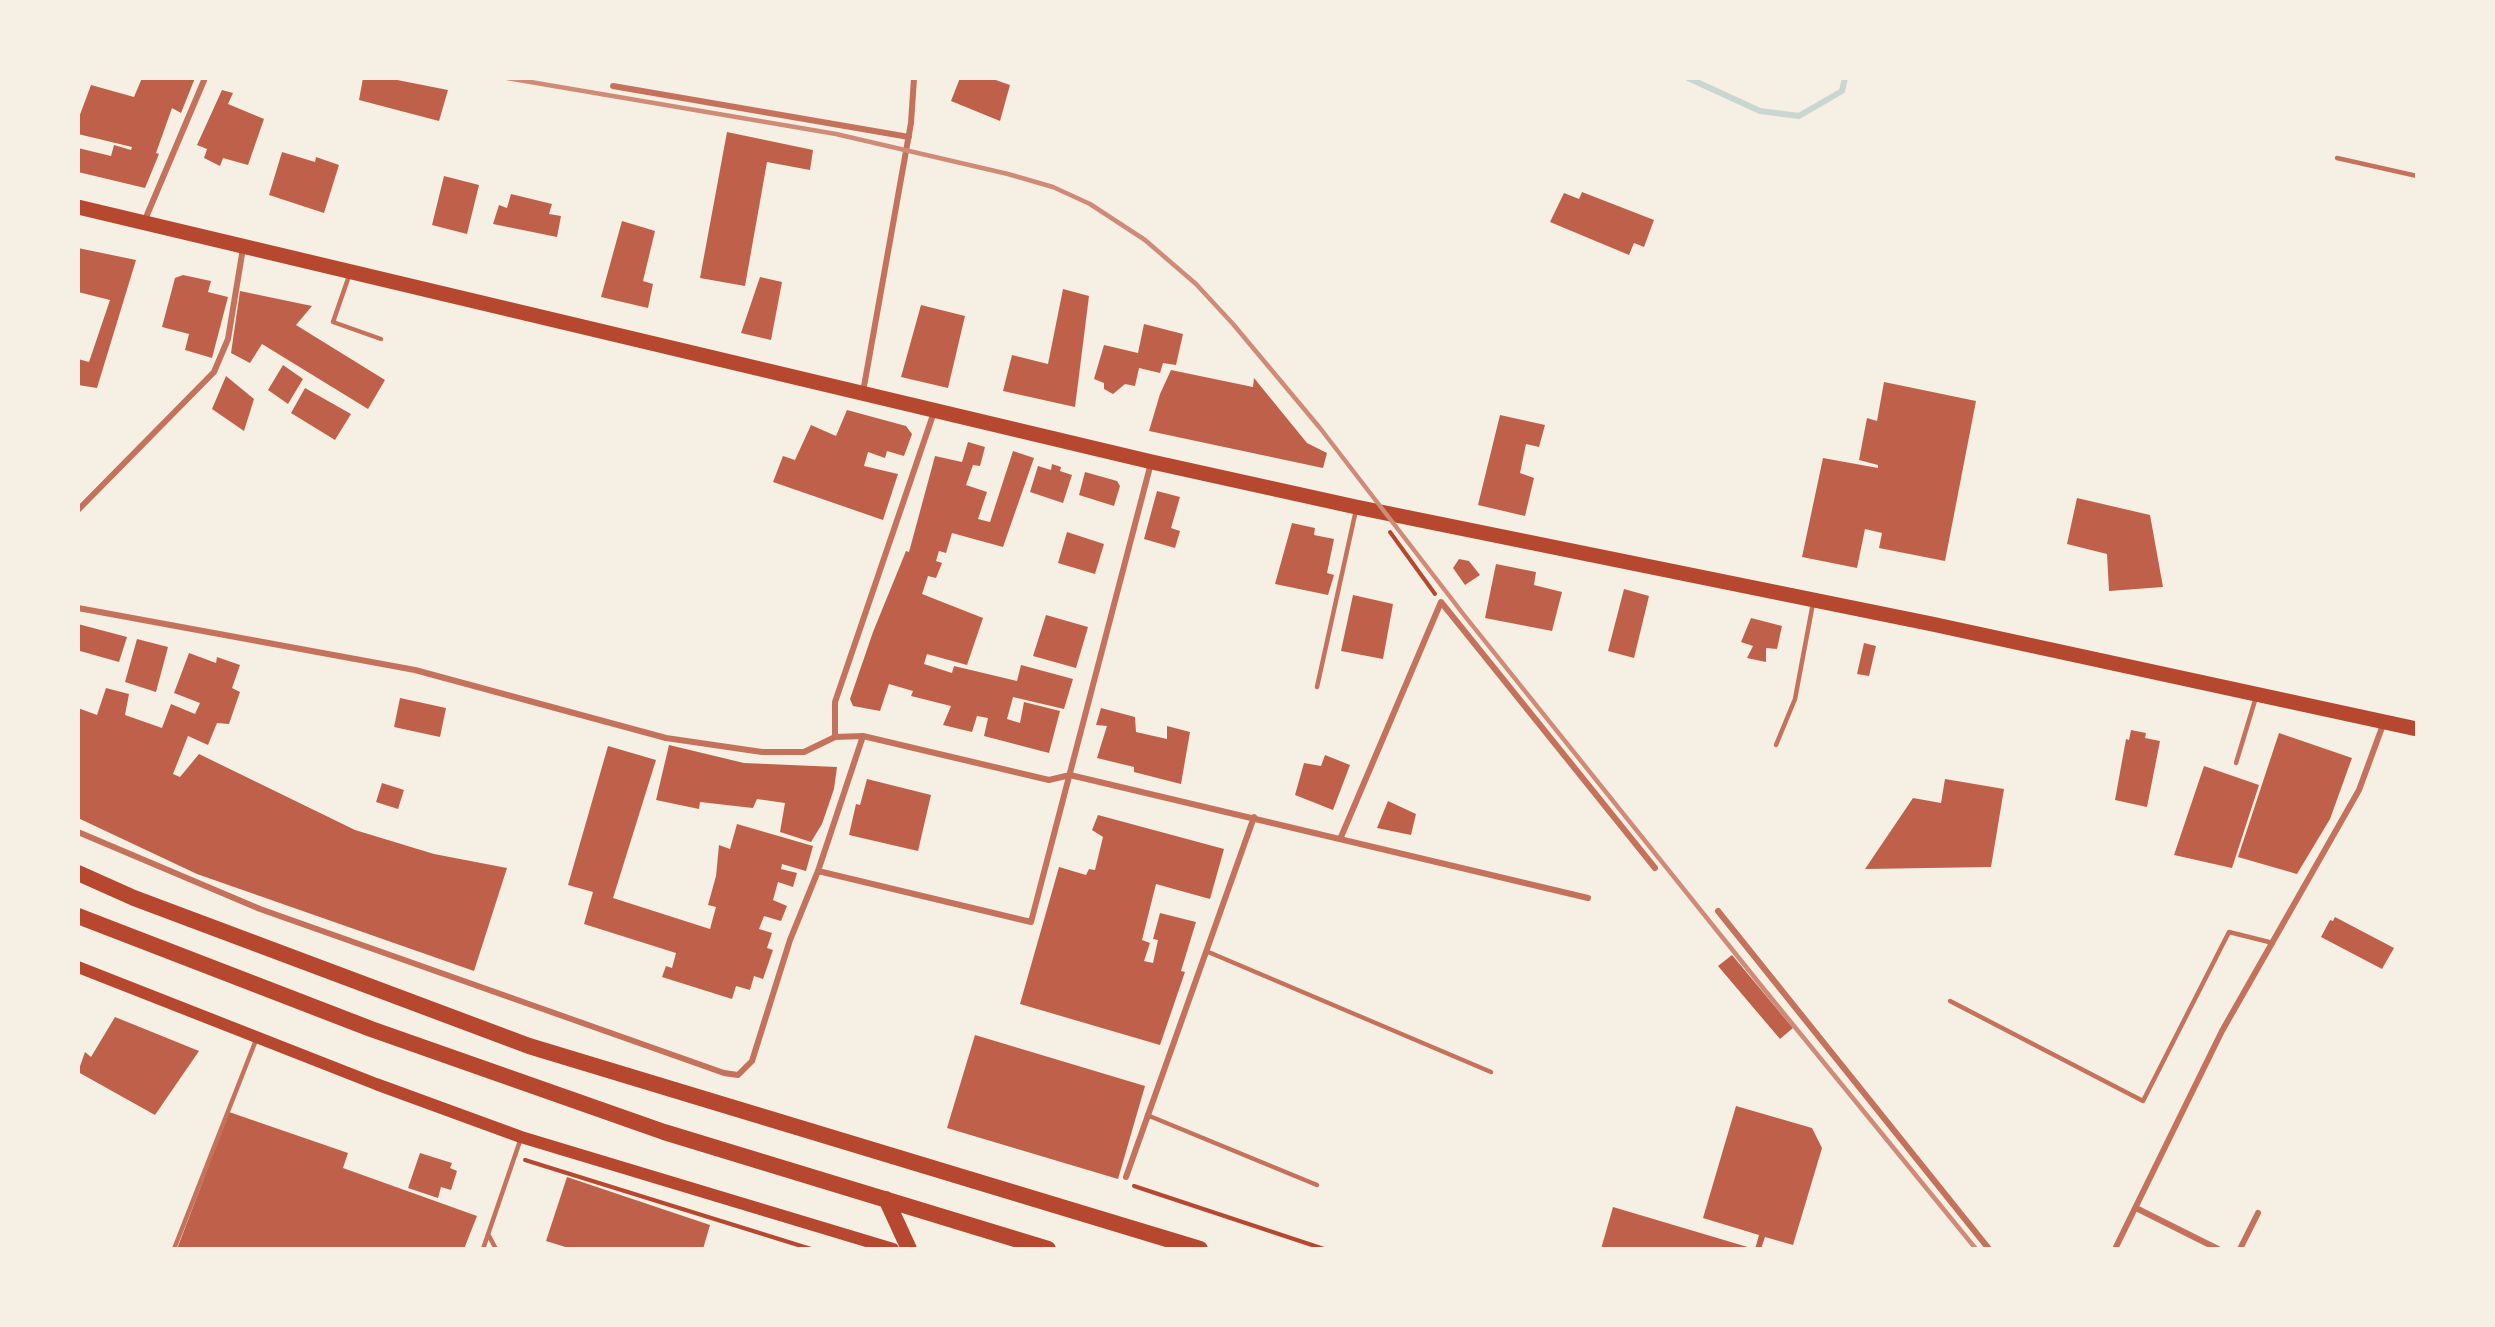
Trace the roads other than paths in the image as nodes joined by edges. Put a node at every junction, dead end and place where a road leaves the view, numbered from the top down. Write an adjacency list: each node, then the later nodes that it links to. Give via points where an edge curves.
1 (205, 78): 8 (street)
2 (914, 78): 4 (street)
3 (614, 86): 4 (street)
4 (909, 137): 12 (street)
5 (2337, 158): 6 (lane)
6 (2417, 176)
7 (78, 207): 8 (main road)
8 (143, 222): 9 (main road)
9 (244, 247): 10 (main road); 16 (street, via 228,339 214,372)
10 (350, 273): 11 (lane, via 333,322); 12 (main road)
11 (381, 339)
12 (863, 392): 13 (main road)
13 (934, 410): 14 (main road); 24 (street, via 836,702)
14 (1152, 462): 15 (main road); 27 (street)
15 (1356, 507): 17 (main road); 19 (lane)
16 (78, 510)
17 (1814, 599): 20 (main road); 25 (lane, via 1795,699)
18 (78, 608): 24 (street, via 415,670 666,738 762,752 804,752)
19 (1317, 687)
20 (2257, 695): 21 (main road); 26 (lane)
21 (2384, 722): 22 (main road); 37 (street, via 2359,790)
22 (2417, 729)
23 (863, 736): 24 (street); 27 (street, via 1049,780); 32 (street)
24 (835, 737)
25 (1776, 745)
26 (2236, 764)
27 (1070, 775): 28 (street); 32 (street, via 1031,922)
28 (1254, 817): 30 (street); 38 (street)
29 (78, 832): 32 (street, via 260,909 507,998 738,1075 752,1061 790,940)
30 (1341, 837): 31 (street, via 1441,602); 34 (street)
31 (1655, 868)
32 (818, 871)
33 (78, 873): 57 (highway, via 134,898 530,1046)
34 (1588, 898)
35 (1718, 911): 58 (street)
36 (78, 916): 47 (highway, via 371,1029 664,1132)
37 (2273, 943): 40 (lane, via 2229,932 2143,1101); 48 (street, via 2222,1031)
38 (1206, 951): 42 (lane); 43 (street)
39 (78, 967): 41 (main road)
40 (1950, 1000)
41 (257, 1037): 44 (main road); 51 (lane)
42 (1491, 1072)
43 (1148, 1115): 45 (street); 46 (lane)
44 (522, 1137): 50 (lane); 54 (main road)
45 (1126, 1177)
46 (1317, 1185)
47 (886, 1199): 55 (highway); 56 (highway)
48 (2136, 1208): 59 (street); 60 (street)
49 (2258, 1213): 61 (street)
50 (488, 1234): 52 (lane); 53 (lane)
51 (174, 1249)
52 (483, 1249)
53 (496, 1249)
54 (893, 1249)
55 (909, 1249)
56 (1048, 1249)
57 (1200, 1249)
58 (1989, 1249)
59 (2115, 1249)
60 (2218, 1249)
61 (2240, 1249)

